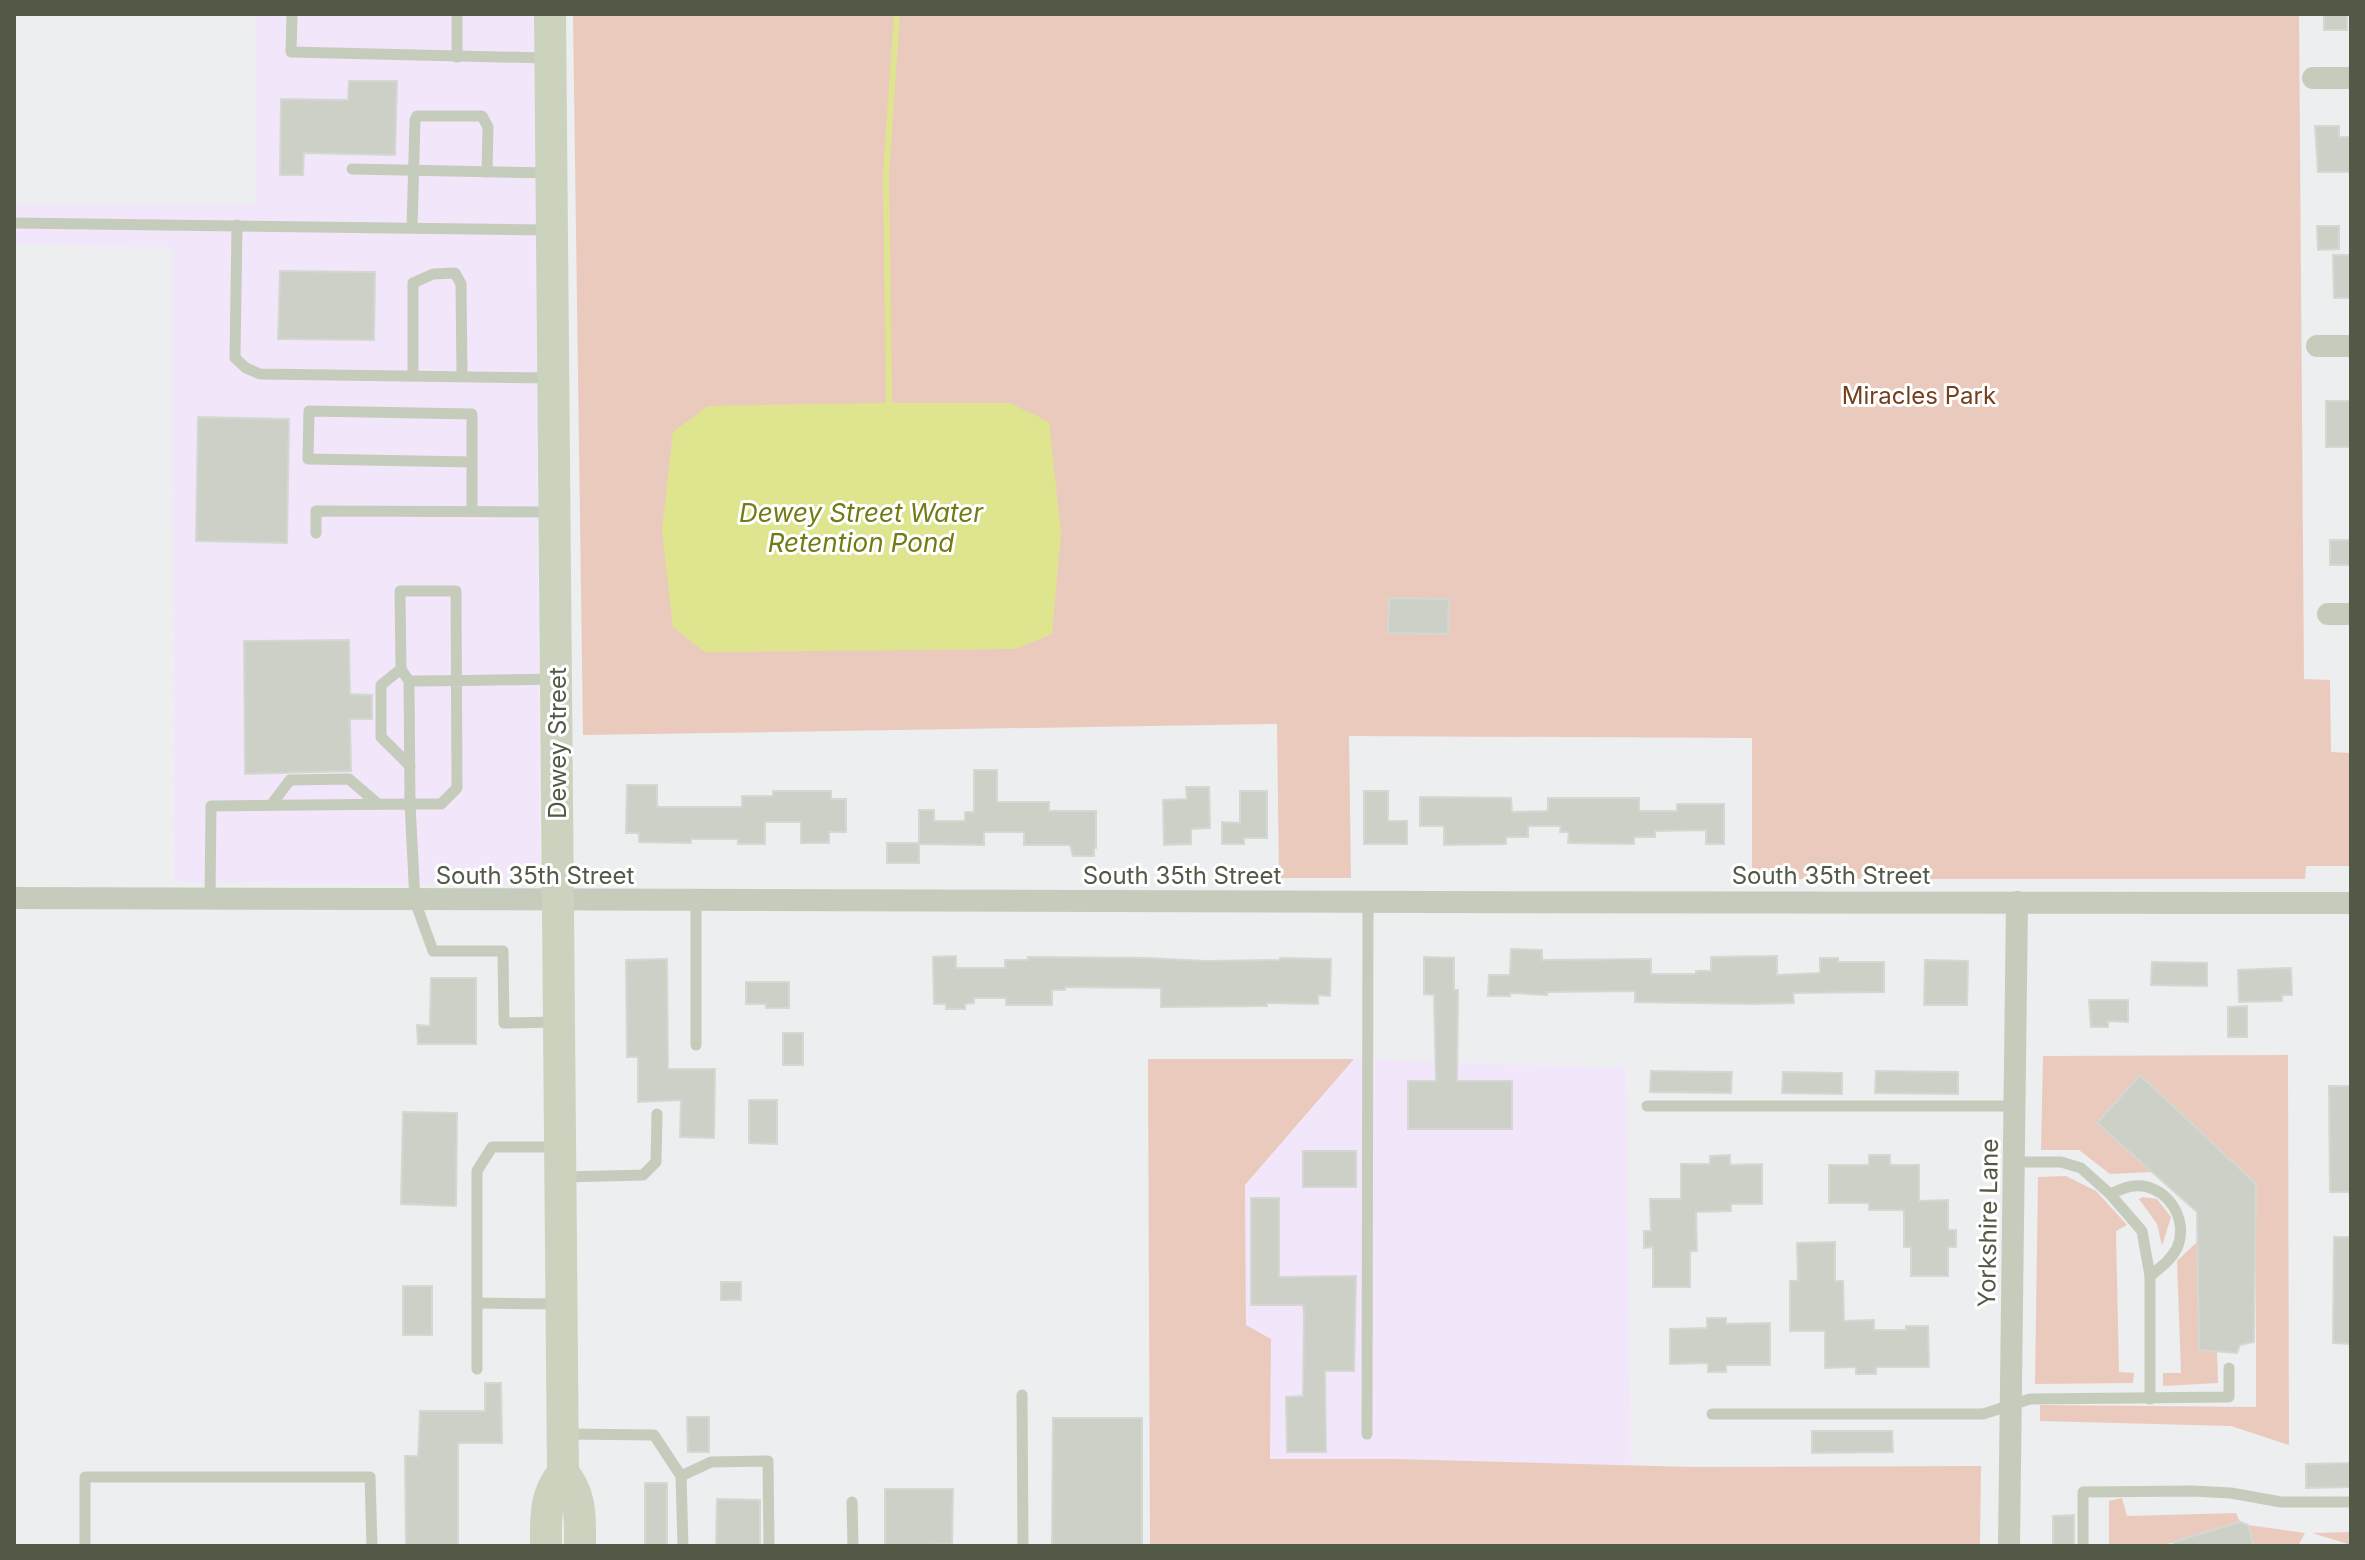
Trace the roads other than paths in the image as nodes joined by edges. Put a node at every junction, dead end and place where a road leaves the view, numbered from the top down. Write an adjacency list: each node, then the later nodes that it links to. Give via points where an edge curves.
1 (292, 14): 4 (lane, via 291,52)
2 (457, 14): 4 (lane)
3 (550, 14): 5 (street, Dewey Street)
4 (457, 57): 5 (lane)
5 (550, 58): 11 (street, Dewey Street)
6 (2313, 78): 7 (street)
7 (2351, 78)
8 (352, 169): 9 (lane)
9 (413, 170): 10 (lane); 10 (lane, via 415,120 422,114 482,116 488,127); 14 (lane)
10 (487, 172): 11 (lane)
11 (551, 173): 15 (street, Dewey Street)
12 (14, 223): 13 (lane)
13 (237, 225): 14 (lane); 18 (lane, via 239,364 260,374)
14 (412, 227): 15 (lane)
15 (552, 230): 20 (street, Dewey Street)
16 (2317, 346): 17 (street)
17 (2351, 346)
18 (413, 376): 19 (lane); 19 (lane, via 413,283 433,274 455,273 461,284)
19 (462, 376): 20 (lane)
20 (553, 378): 23 (street, Dewey Street)
21 (472, 462): 21 (lane, via 472,414 309,411 308,459); 22 (lane)
22 (472, 511): 23 (lane); 24 (lane, via 316,511)
23 (555, 512): 28 (street, Dewey Street)
24 (316, 533)
25 (2328, 614): 26 (street)
26 (2351, 614)
27 (401, 669): 29 (lane); 30 (lane, via 400,591 456,591); 31 (lane, via 381,685 381,737)
28 (557, 679): 30 (lane); 39 (street, Dewey Street)
29 (409, 681): 30 (lane); 31 (lane)
30 (457, 681): 33 (lane, via 457,788 441,804)
31 (410, 766): 33 (lane)
32 (378, 804): 33 (lane); 34 (lane); 34 (lane, via 349,779 290,780)
33 (410, 804): 37 (lane)
34 (271, 805): 36 (lane, via 211,806)
35 (14, 898): 36 (street, South 35th Street)
36 (210, 900): 37 (street, South 35th Street)
37 (415, 901): 39 (street, South 35th Street); 43 (lane, via 433,951 503,951 504,1023)
38 (1368, 901): 40 (street, South 35th Street); 41 (street, South 35th Street); 61 (lane)
39 (558, 902): 40 (street, South 35th Street); 43 (street, Dewey Street)
40 (696, 902): 44 (lane)
41 (2017, 902): 42 (street, South 35th Street); 46 (street, Yorkshire Lane)
42 (2351, 903)
43 (559, 1022): 48 (street, Dewey Street)
44 (696, 1045)
45 (1647, 1106): 46 (lane)
46 (2016, 1106): 49 (street, Yorkshire Lane)
47 (657, 1114): 48 (lane, via 656,1162 643,1175)
48 (560, 1162): 52 (lane, via 492,1147 477,1171); 53 (street, Dewey Street)
49 (2016, 1162): 50 (lane, via 2061,1162 2081,1168); 58 (street, Yorkshire Lane)
50 (2110, 1194): 51 (lane, via 2142,1231); 51 (lane, via 2133,1185 2152,1187 2180,1216 2177,1248)
51 (2150, 1276): 57 (lane)
52 (477, 1303): 53 (lane); 55 (lane)
53 (562, 1304): 60 (street, Dewey Street)
54 (2229, 1368): 57 (lane, via 2229,1397)
55 (477, 1369)
56 (1022, 1395): 73 (lane)
57 (2150, 1399): 58 (lane, via 2030,1399)
58 (2009, 1406): 59 (lane, via 1983,1414); 74 (street, Yorkshire Lane)
59 (1712, 1414)
60 (563, 1433): 62 (street, Dewey Street); 63 (lane, via 654,1435)
61 (1367, 1434)
62 (563, 1473): 68 (street, Dewey Street, via 548,1499); 69 (street, Dewey Street, via 578,1500)
63 (681, 1476): 70 (lane); 71 (lane, via 711,1462 768,1461)
64 (852, 1502): 72 (lane)
65 (2351, 1502): 75 (lane, via 2281,1502 2192,1491 2083,1492)
66 (85, 1546): 67 (lane, via 85,1477 370,1477)
67 (372, 1546)
68 (546, 1546)
69 (580, 1546)
70 (683, 1546)
71 (769, 1546)
72 (853, 1546)
73 (1023, 1546)
74 (2009, 1546)
75 (2083, 1546)

